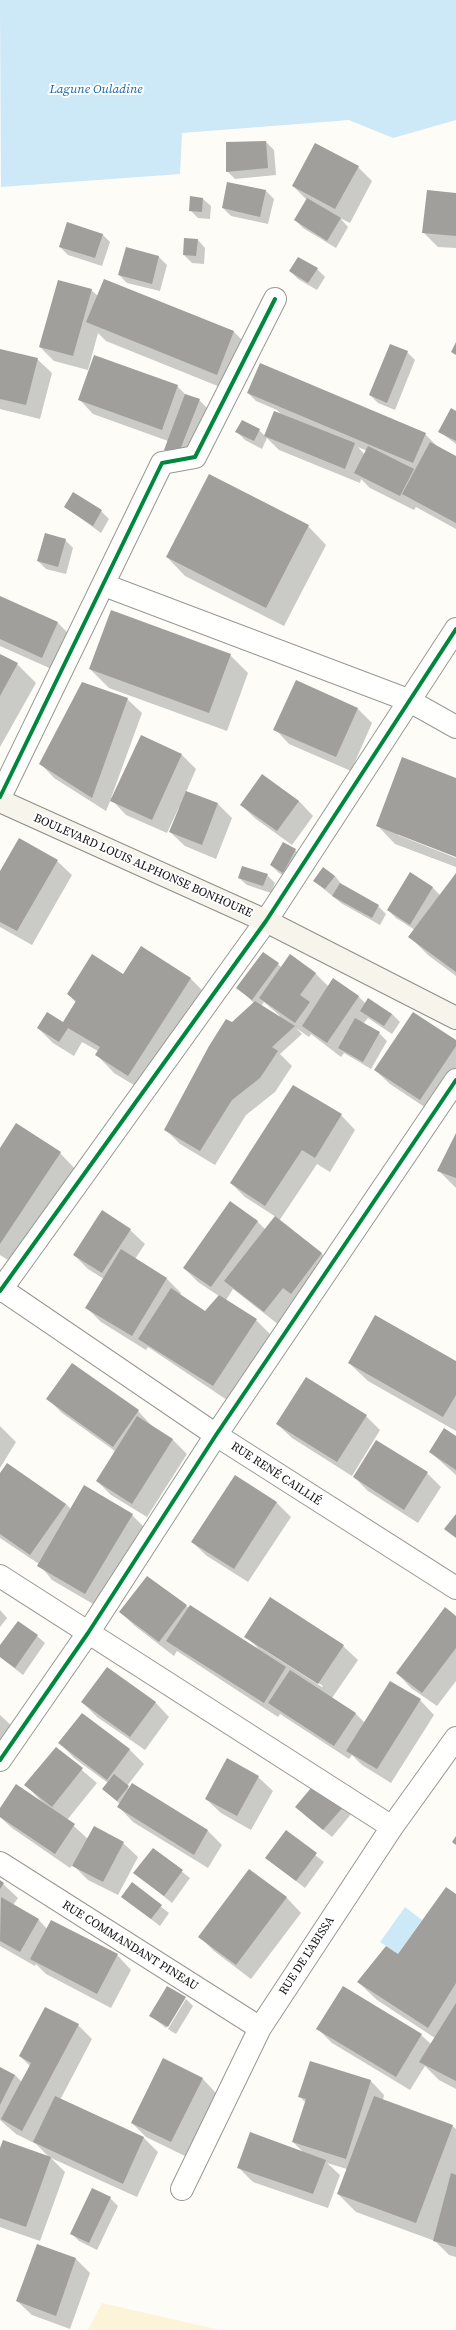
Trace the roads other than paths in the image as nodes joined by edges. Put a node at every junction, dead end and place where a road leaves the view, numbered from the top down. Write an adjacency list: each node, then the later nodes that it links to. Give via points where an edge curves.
1 (275, 299): 2 (street, via 195,457 162,463)
2 (104, 585): 4 (street); 6 (street)
3 (456, 629): 4 (street)
4 (408, 700): 5 (street); 8 (street)
5 (456, 727)
6 (0, 797)
7 (0, 801): 8 (street, BOULEVARD LOUIS ALPHONSE BONHOURE)
8 (266, 921): 9 (street, BOULEVARD LOUIS ALPHONSE BONHOURE); 11 (street)
9 (456, 1018)
10 (456, 1080): 12 (street)
11 (1, 1289): 12 (street, RUE RENÉ CAILLIÉ)
12 (216, 1435): 14 (street, RUE RENÉ CAILLIÉ); 15 (street)
13 (0, 1576): 15 (street)
14 (456, 1588)
15 (88, 1633): 17 (street); 18 (street)
16 (456, 1738): 18 (street, RUE DE L'ABISSA)
17 (0, 1760)
18 (392, 1827): 20 (street, RUE DE L'ABISSA)
19 (0, 1863): 20 (street, RUE COMMANDANT PINEAU)
20 (260, 2028): 21 (street, RUE DE L'ABISSA)
21 (182, 2189)

